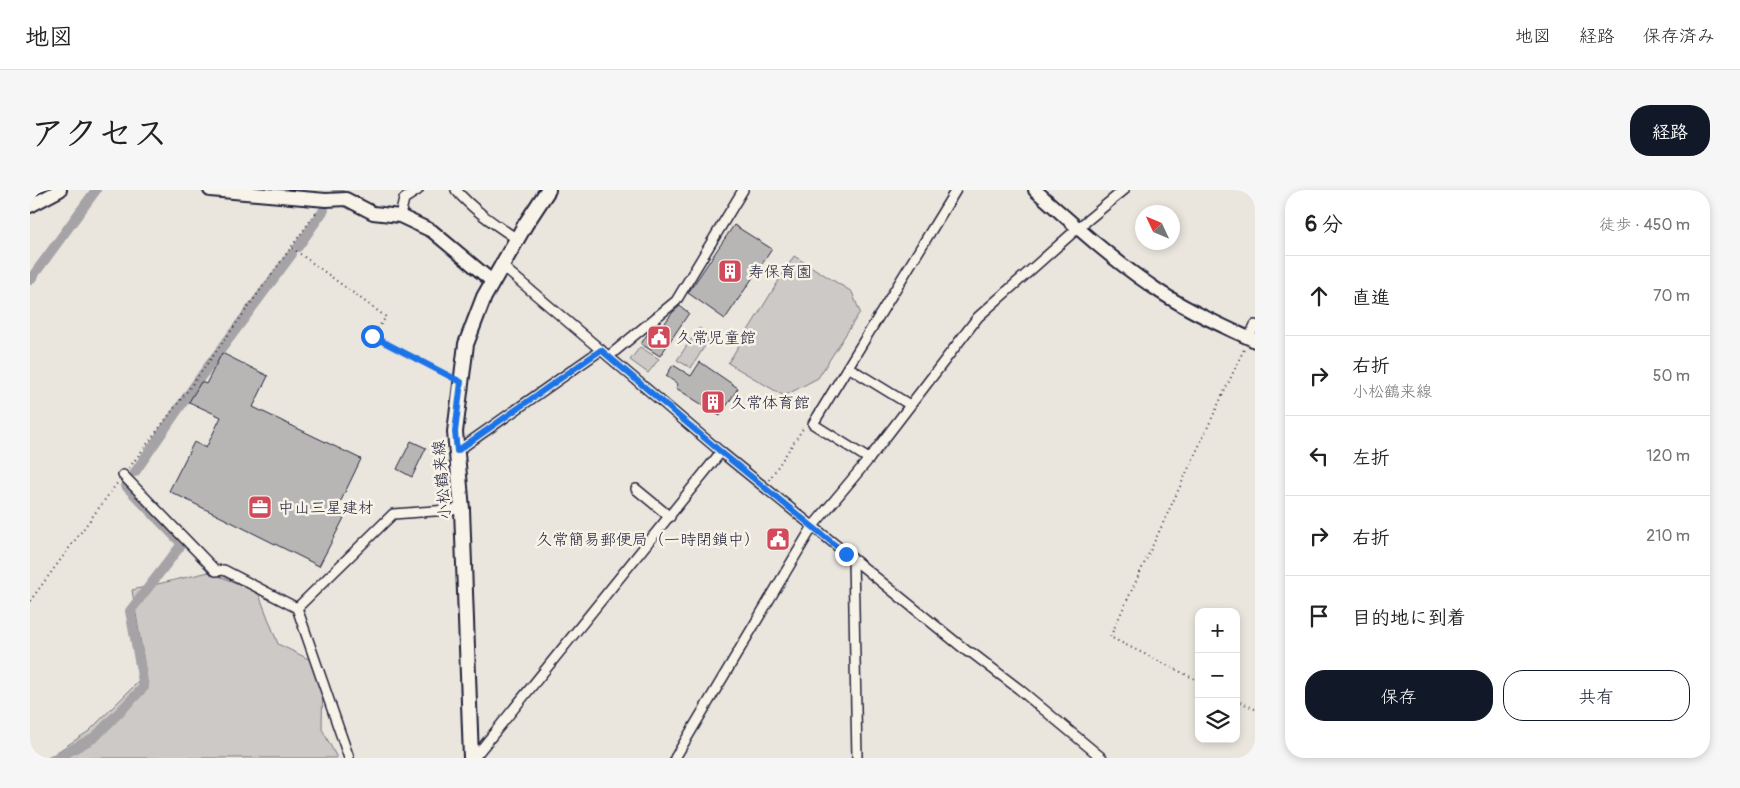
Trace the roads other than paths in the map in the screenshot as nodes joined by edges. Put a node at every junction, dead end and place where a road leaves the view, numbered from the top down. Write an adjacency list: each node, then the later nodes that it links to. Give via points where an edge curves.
1 (60, 190): 10 (main road)
2 (210, 190): 11 (main road, via 346,199 373,213)
3 (418, 190): 11 (street, via 404,199)
4 (456, 190): 13 (street, via 464,200)
5 (548, 190): 13 (main road, 小松鶴来線)
6 (743, 190): 19 (street, via 676,300)
7 (956, 190): 20 (street)
8 (1034, 190): 12 (main road)
9 (1124, 190): 12 (street)
10 (30, 206)
11 (400, 216): 15 (main road, via 432,231)
12 (1078, 228): 17 (main road, via 1151,286); 21 (street, via 978,318)
13 (517, 239): 14 (main road, 小松鶴来線)
14 (502, 266): 15 (main road, 小松鶴来線); 18 (street)
15 (493, 282): 22 (main road, 小松鶴来線, via 466,344 455,432)
16 (1255, 325): 17 (street)
17 (1252, 339)
18 (601, 350): 19 (street); 22 (street)
19 (609, 356): 23 (street)
20 (848, 367): 21 (street); 24 (street, via 813,424)
21 (910, 406): 24 (street)
22 (457, 451): 27 (main road, 小松鶴来線)
23 (721, 452): 28 (street); 29 (street)
24 (870, 459): 29 (street)
25 (123, 476): 31 (street, via 216,571 224,570)
26 (636, 489): 28 (street)
27 (462, 509): 31 (street, via 394,514); 32 (main road, 小松鶴来線)
28 (670, 517): 32 (street)
29 (813, 526): 30 (street); 34 (street)
30 (853, 559): 35 (street); 36 (street)
31 (297, 608): 33 (street)
32 (477, 757)
33 (349, 758)
34 (675, 758)
35 (857, 758)
36 (1102, 758)

